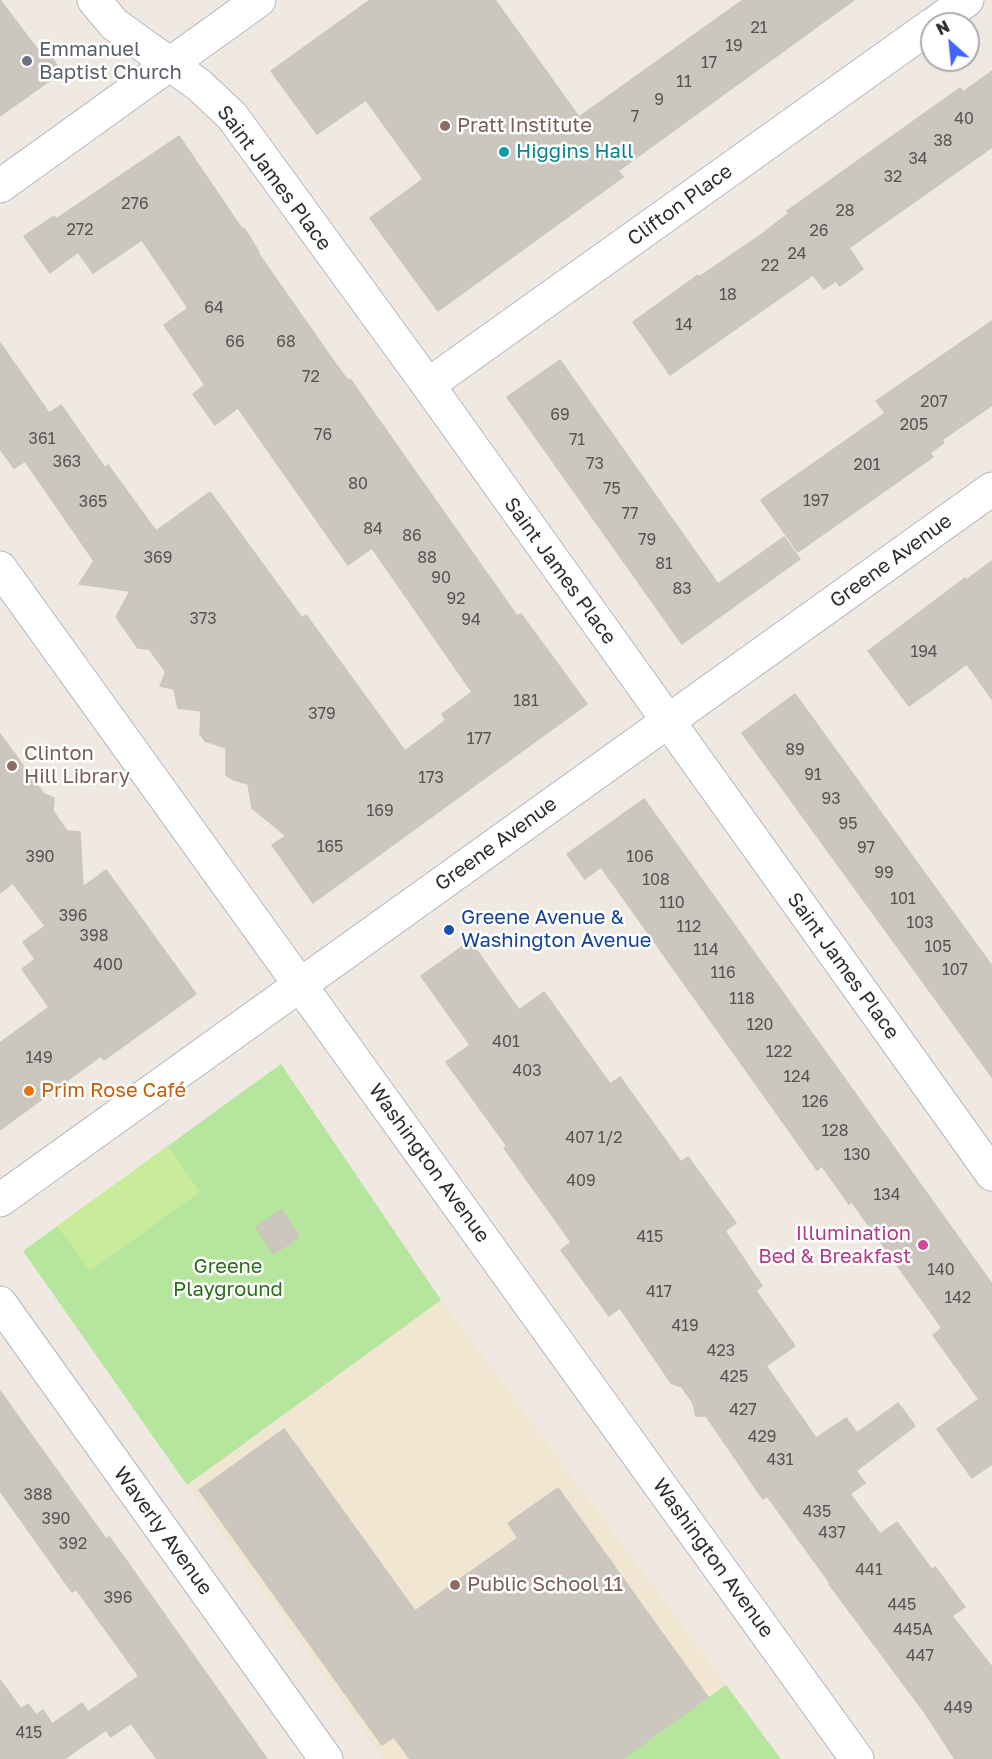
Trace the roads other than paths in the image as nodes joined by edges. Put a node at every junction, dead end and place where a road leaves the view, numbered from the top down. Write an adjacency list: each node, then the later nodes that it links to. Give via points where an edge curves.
1 (94, 0): 6 (street, Saint James Place, via 114,24)
2 (259, 0): 6 (street)
3 (967, 0): 4 (street, Clifton Place)
4 (951, 12)
5 (920, 34): 8 (street, Clifton Place)
6 (170, 64): 7 (street); 8 (street, Saint James Place, via 232,116)
7 (0, 186)
8 (428, 385): 11 (street, Saint James Place)
9 (992, 489): 11 (street, Greene Avenue)
10 (0, 567): 12 (street, Washington Avenue)
11 (668, 721): 12 (street, Greene Avenue); 13 (street, Saint James Place)
12 (300, 984): 14 (street, Greene Avenue); 17 (street, Washington Avenue)
13 (992, 1174)
14 (0, 1200)
15 (0, 1303): 16 (street, Waverly Avenue)
16 (326, 1759)
17 (857, 1759)

